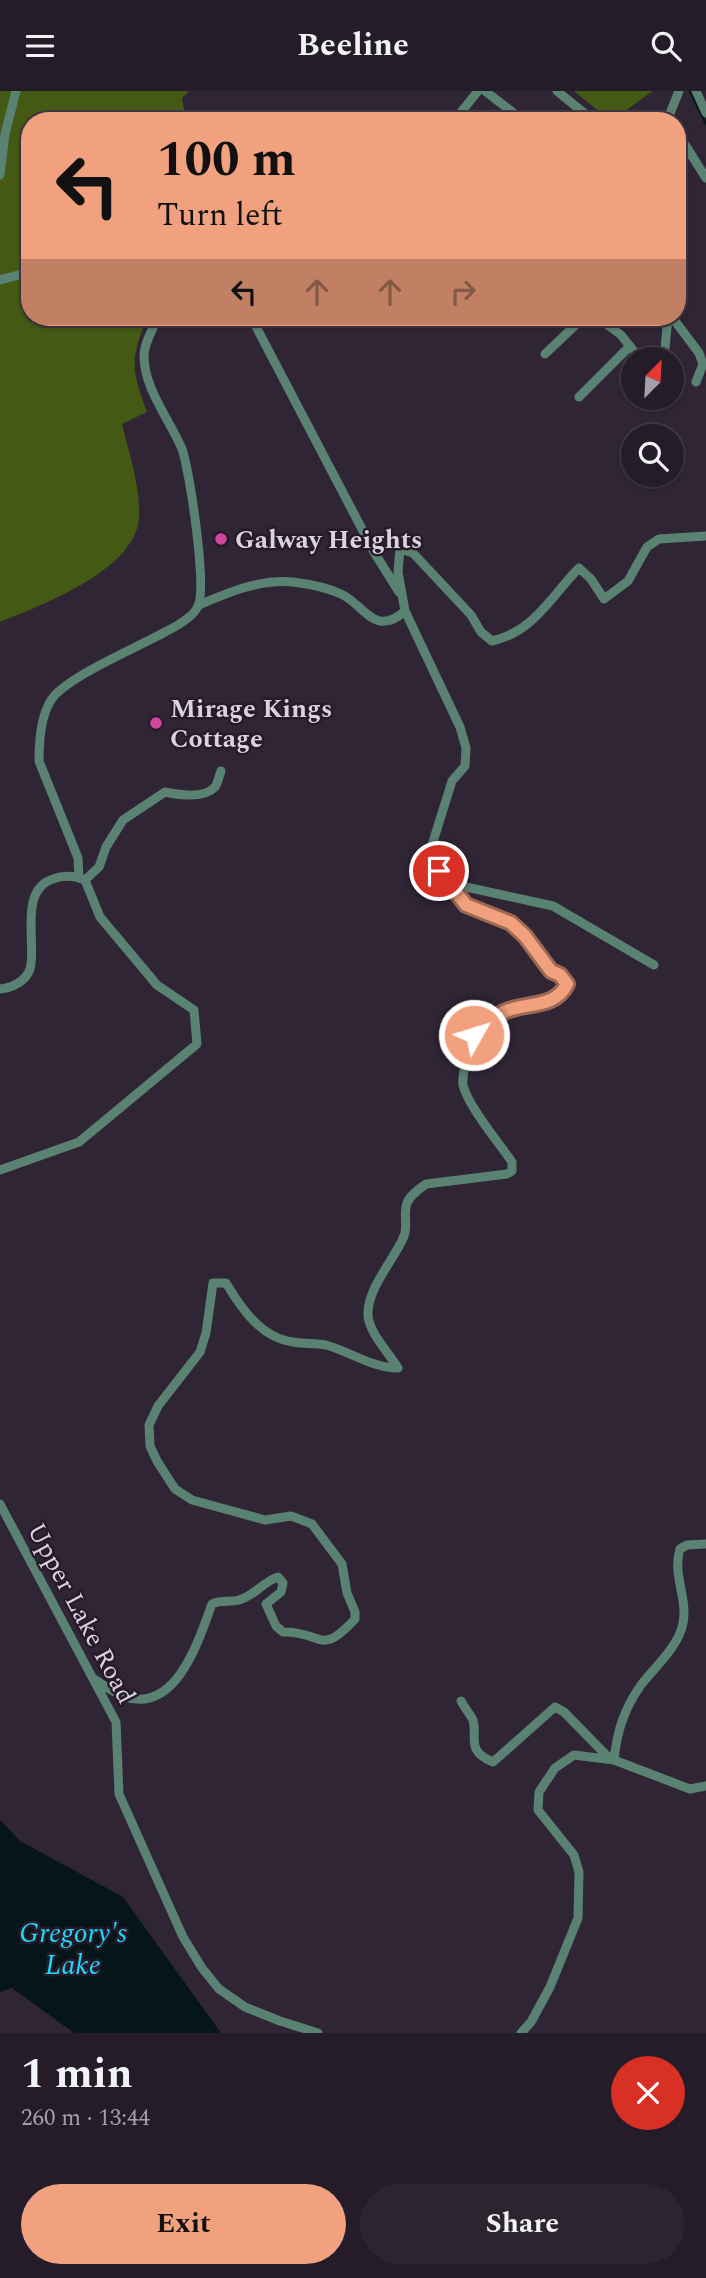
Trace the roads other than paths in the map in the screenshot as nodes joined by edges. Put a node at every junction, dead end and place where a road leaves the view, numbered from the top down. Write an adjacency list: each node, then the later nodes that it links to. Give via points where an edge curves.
1 (16, 91): 13 (street)
2 (478, 91): 7 (street)
3 (485, 91): 8 (street)
4 (557, 91): 9 (street)
5 (679, 91): 10 (street)
6 (696, 91): 11 (street)
7 (461, 112)
8 (512, 112)
9 (583, 112)
10 (672, 112)
11 (706, 113)
12 (686, 146): 14 (street)
13 (0, 175)
14 (706, 178)
15 (21, 274): 16 (street)
16 (0, 280)
17 (154, 326): 30 (street, via 144,356 147,377 182,451 191,490 200,564)
18 (256, 326): 29 (street)
19 (574, 326): 25 (street)
20 (609, 326): 23 (street)
21 (669, 326): 24 (street)
22 (677, 326): 26 (street, via 703,364)
23 (630, 346): 27 (street)
24 (666, 347)
25 (545, 353)
26 (695, 382)
27 (579, 397)
28 (706, 536): 29 (street, via 659,539 646,547 628,581 604,599 579,568 533,620 492,641 413,553 400,549)
29 (400, 594): 31 (street)
30 (199, 605): 31 (street, via 238,589 292,582 343,595 373,619 384,621); 33 (street, via 171,629 71,682 53,697 44,718 39,761)
31 (405, 611): 34 (street, via 466,748 465,766 452,781 432,845 439,871)
32 (221, 771): 33 (street, via 216,786 207,792 183,796 165,792 123,820 99,867)
33 (82, 879): 36 (street, via 61,876 48,880 37,892 30,921 30,968 24,979); 37 (street, via 100,917 157,985 194,1010 197,1044 79,1142)
34 (448, 883): 35 (street, via 553,906); 40 (street, via 466,905 511,923 567,984 563,992 540,1005 505,1011 474,1035 467,1049 462,1083 512,1162 512,1171 426,1184 407,1203 405,1234 370,1301 368,1316 398,1368 384,1368 324,1345 290,1342 264,1331 226,1283 213,1283 200,1352 158,1406 149,1425 150,1446 157,1461 175,1489 192,1500 265,1520 291,1515 312,1524 342,1564 355,1619 330,1641 283,1632 266,1604 281,1592 283,1583 278,1577 241,1600 212,1604 197,1646 172,1687 162,1694 128,1698)
35 (654, 965)
36 (0, 989)
37 (0, 1170)
38 (0, 1504): 40 (street, Upper Lake Road)
39 (706, 1544): 42 (street, via 680,1549 676,1564 683,1624 624,1713)
40 (94, 1679): 44 (street, Upper Lake Road, via 116,1721 120,1794 183,1937 202,1968 219,1989 245,2007)
41 (461, 1701): 42 (street, via 473,1721 472,1742 493,1762 555,1707)
42 (612, 1760): 43 (street, via 690,1789); 45 (street, via 574,1755 555,1768 538,1792 538,1810 574,1855 579,1872 578,1918 550,1987)
43 (706, 1786)
44 (318, 2033)
45 (521, 2033)

